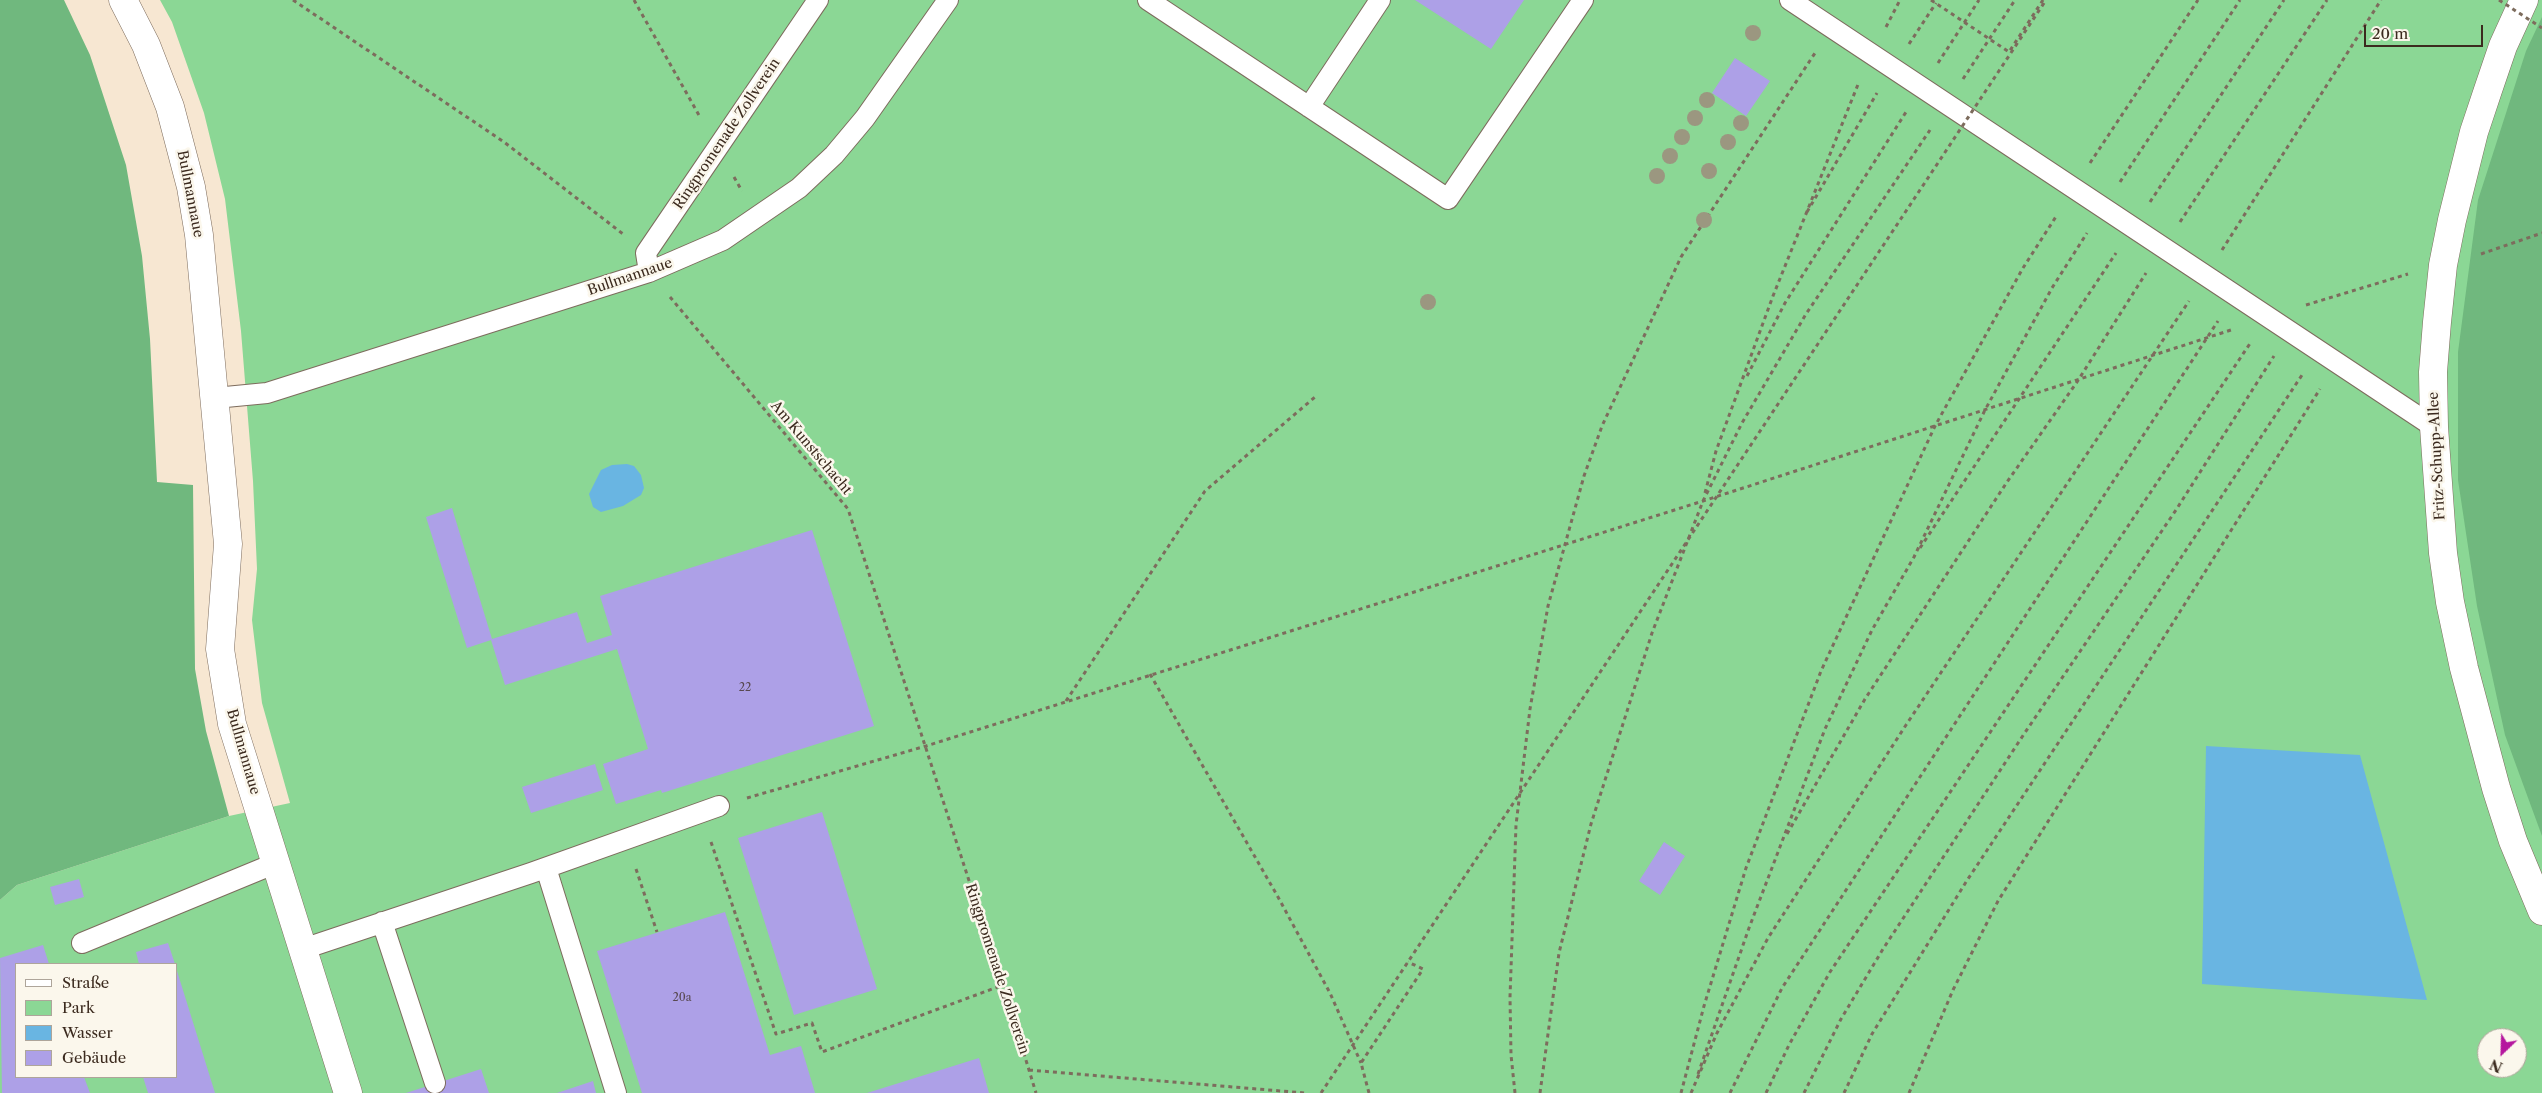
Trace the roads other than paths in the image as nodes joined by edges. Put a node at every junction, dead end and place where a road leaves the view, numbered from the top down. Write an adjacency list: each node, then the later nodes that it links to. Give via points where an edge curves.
1 (123, 0): 11 (street, Bullmannaue, via 159,74 179,135 199,235)
2 (818, 0): 10 (lane, Ringpromenade Zollverein, via 646,252)
3 (948, 0): 10 (lane, Bullmannaue, via 865,118 834,155 799,188 708,247)
4 (1148, 0): 9 (lane)
5 (1380, 0): 9 (lane)
6 (1583, 0): 9 (lane, via 1448,199)
7 (1790, 0): 12 (lane)
8 (2524, 0): 12 (street, Fritz-Schupp-Allee, via 2503,46 2474,132 2452,220 2436,322)
9 (1309, 107)
10 (649, 272): 11 (lane, Bullmannaue, via 267,393)
11 (215, 398): 14 (street, Bullmannaue, via 228,544 220,649 232,724)
12 (2434, 427): 16 (street, Fritz-Schupp-Allee, via 2443,553 2464,668 2513,841)
13 (710, 809): 15 (lane)
14 (276, 864): 18 (lane); 19 (street, Bullmannaue)
15 (546, 868): 17 (lane); 22 (lane)
16 (2542, 911)
17 (382, 922): 19 (lane); 20 (lane)
18 (82, 943)
19 (303, 949): 21 (street, Bullmannaue)
20 (435, 1083)
21 (348, 1093)
22 (616, 1093)

